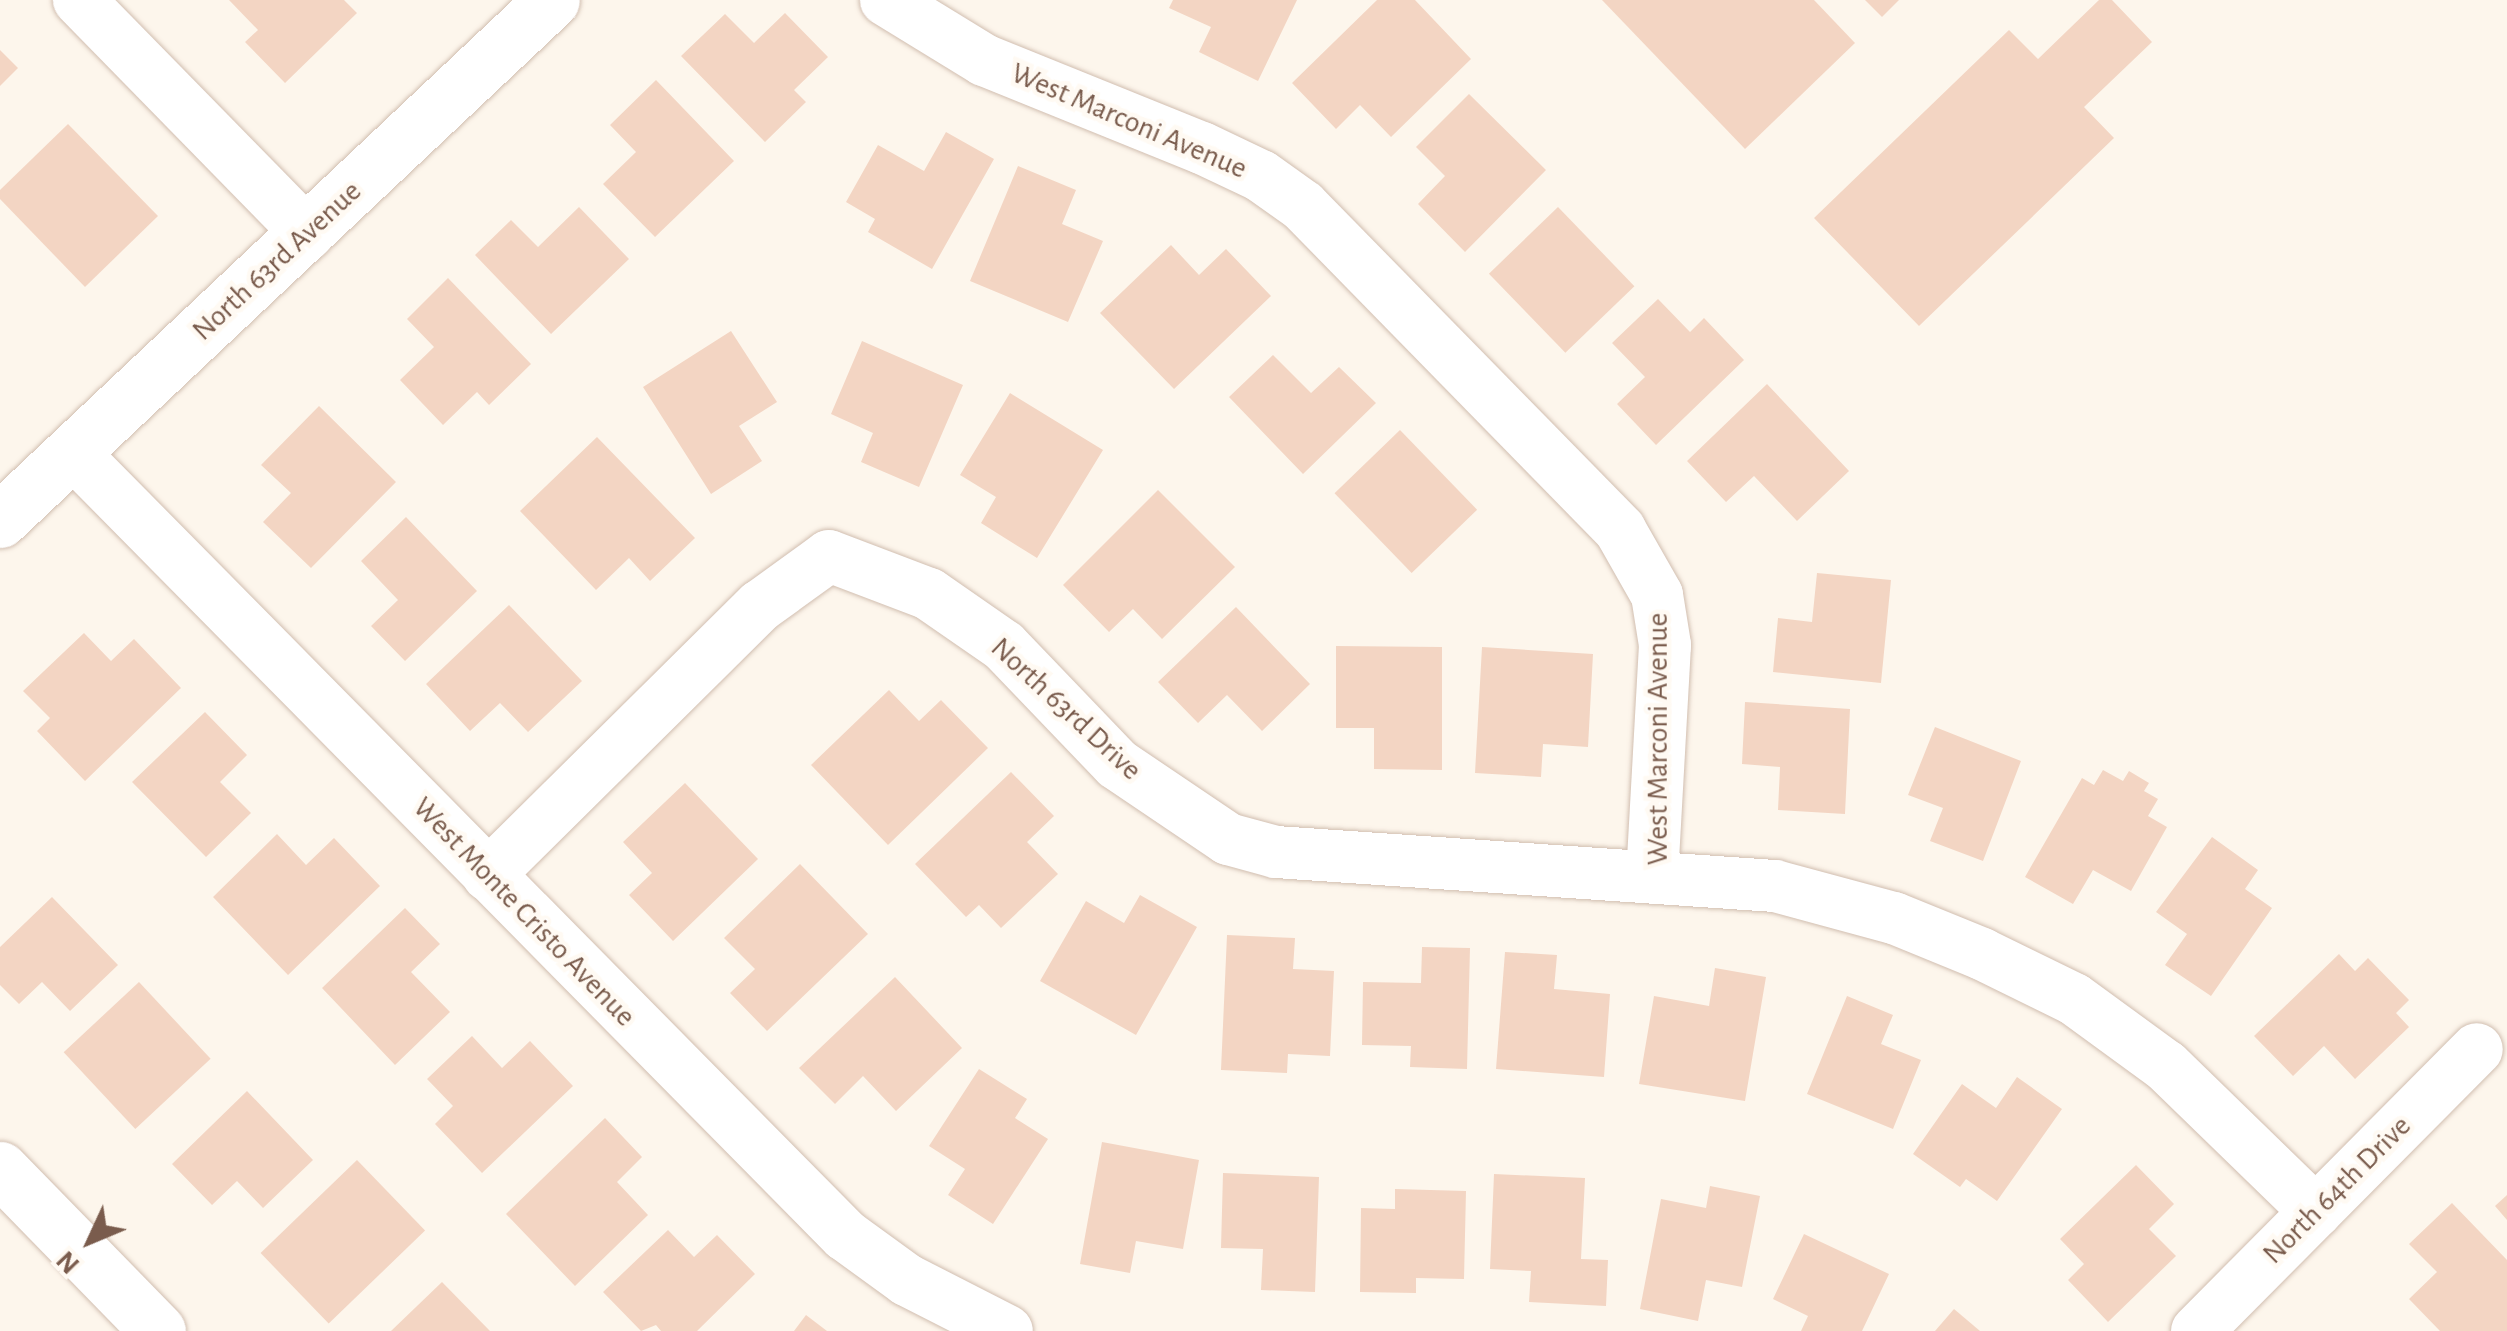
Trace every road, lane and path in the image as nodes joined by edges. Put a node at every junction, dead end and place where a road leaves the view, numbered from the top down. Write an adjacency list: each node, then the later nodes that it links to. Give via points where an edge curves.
1 (80, 0): 4 (street)
2 (552, 0): 4 (street, North 63rd Avenue)
3 (886, 0): 8 (street, West Marconi Avenue, via 984,60 1202,148 1261,176 1303,206 1620,530 1657,595 1664,645)
4 (308, 234): 5 (street, North 63rd Avenue)
5 (73, 452): 6 (street, North 63rd Avenue); 7 (street, West Monte Cristo Avenue)
6 (0, 520)
7 (488, 875): 8 (street, North 63rd Drive, via 760,606 829,556 929,594 1004,646 1117,764 1228,839 1276,852); 13 (street, West Monte Cristo Avenue, via 844,1235 907,1280)
8 (1652, 876): 11 (street, West Marconi Avenue, via 1775,886 1894,918 2074,999 2166,1066)
9 (2477, 1049): 11 (street, North 64th Drive)
10 (0, 1169): 12 (street)
11 (2316, 1212): 14 (street, North 64th Drive)
12 (158, 1331)
13 (1007, 1331)
14 (2197, 1331)

